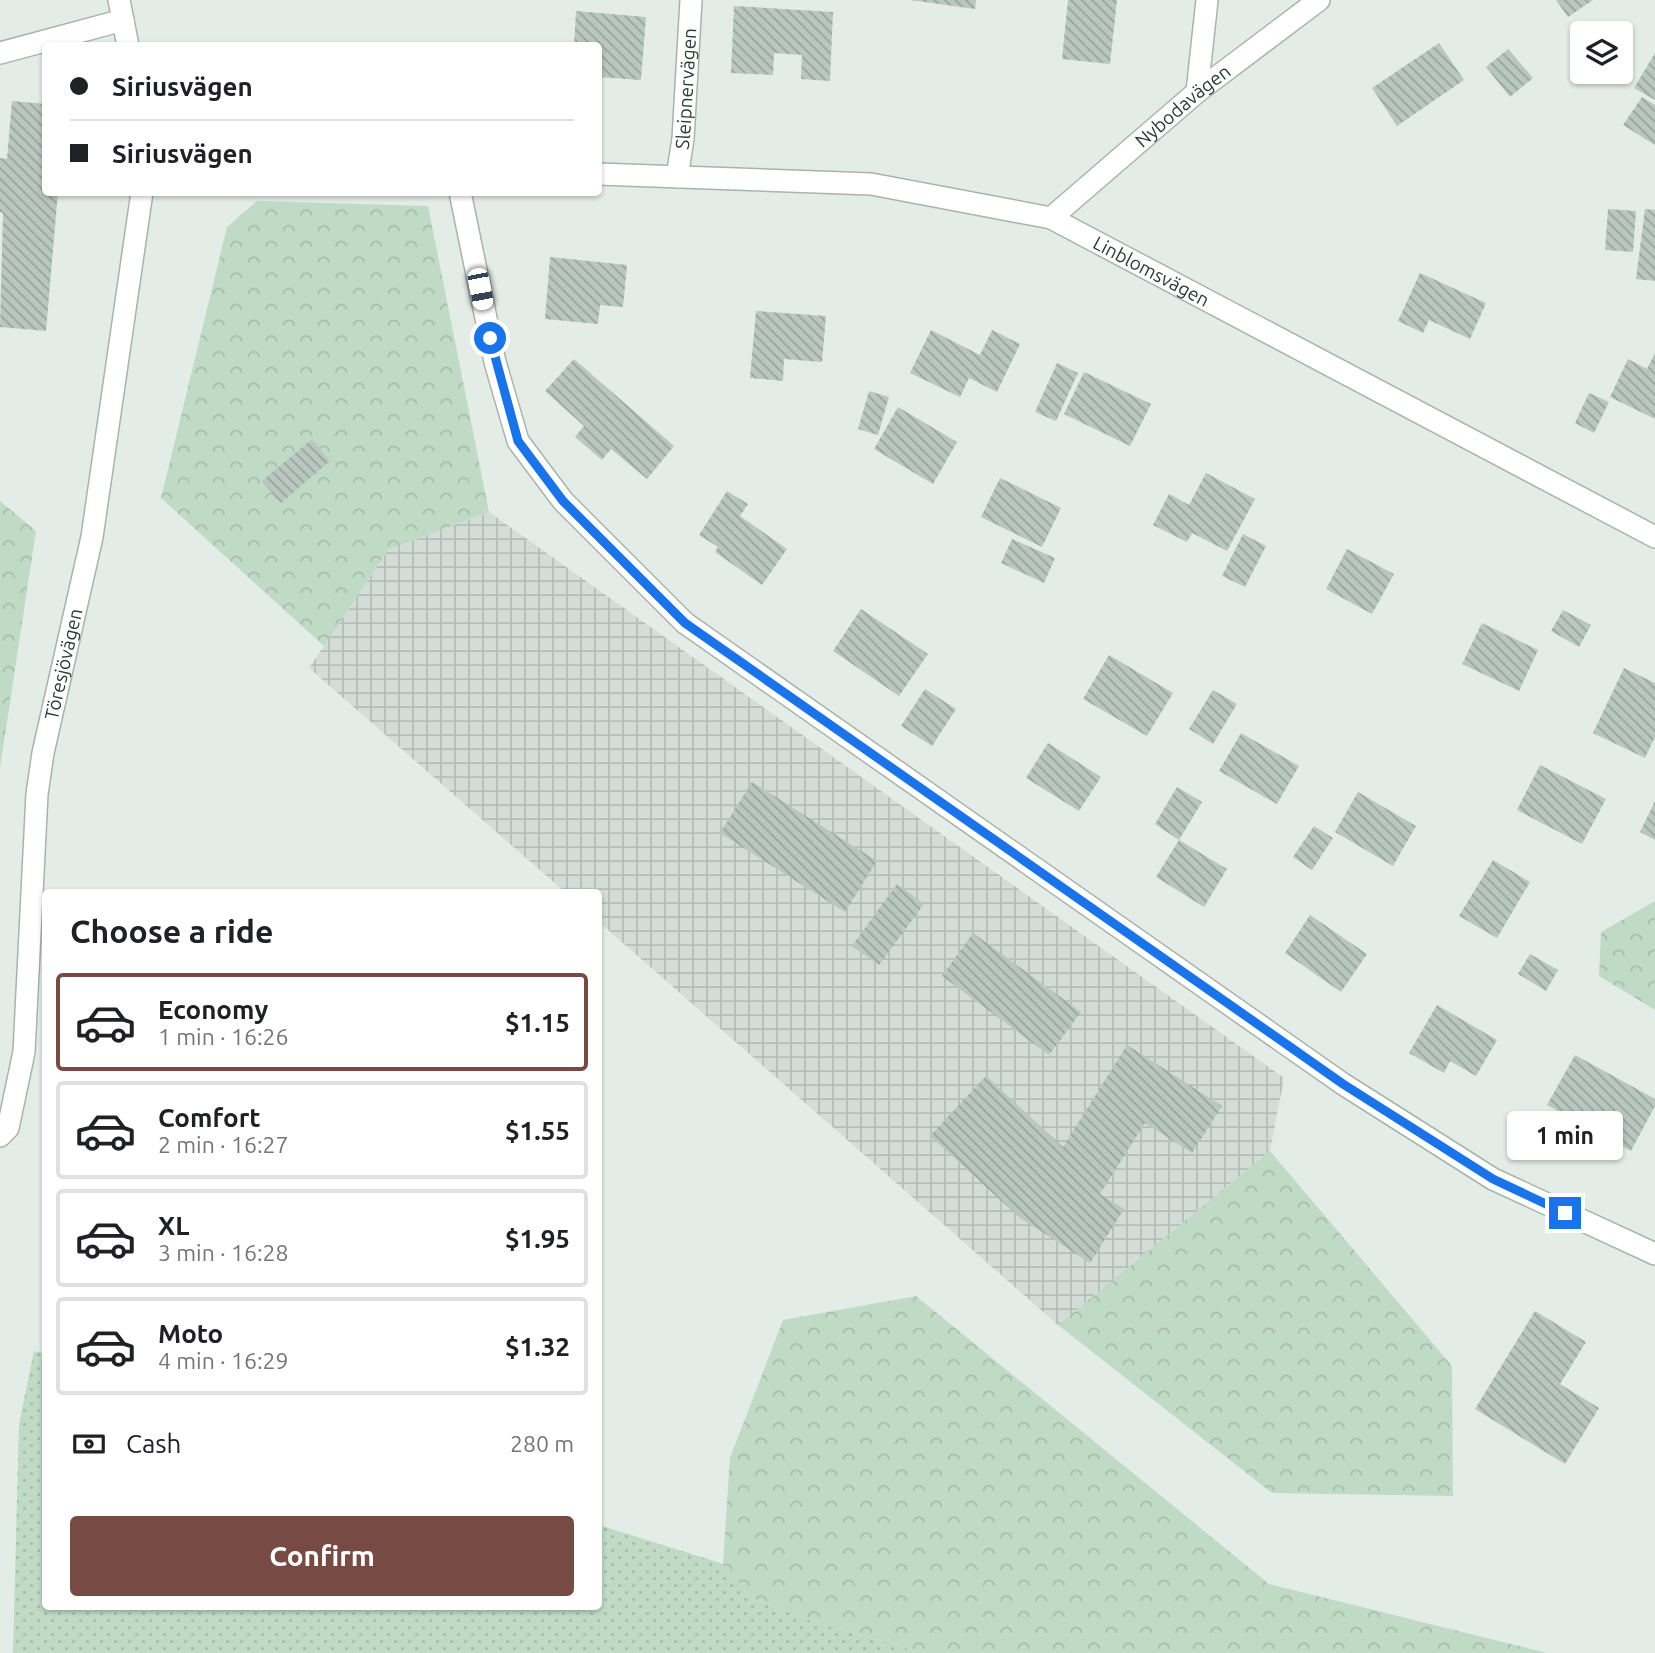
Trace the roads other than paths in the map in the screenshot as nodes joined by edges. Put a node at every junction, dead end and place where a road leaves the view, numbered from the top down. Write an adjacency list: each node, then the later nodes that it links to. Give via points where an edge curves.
1 (691, 0): 9 (street, Sleipnervägen)
2 (1207, 0): 7 (street)
3 (1319, 0): 7 (street, Nybodavägen)
4 (121, 10): 5 (street); 6 (street)
5 (127, 42)
6 (0, 53)
7 (1197, 92): 12 (street, Nybodavägen)
8 (602, 174): 9 (street, Linblomsvägen)
9 (677, 177): 12 (street, Linblomsvägen, via 871,184)
10 (141, 196): 14 (street, Töresjövägen, via 92,537 43,753 24,1052 8,1128)
11 (461, 196): 15 (street, via 495,362 518,441 563,501 685,623 1343,1084 1493,1179)
12 (1051, 218): 13 (street, Linblomsvägen)
13 (1655, 537)
14 (0, 1136)
15 (1655, 1254)

